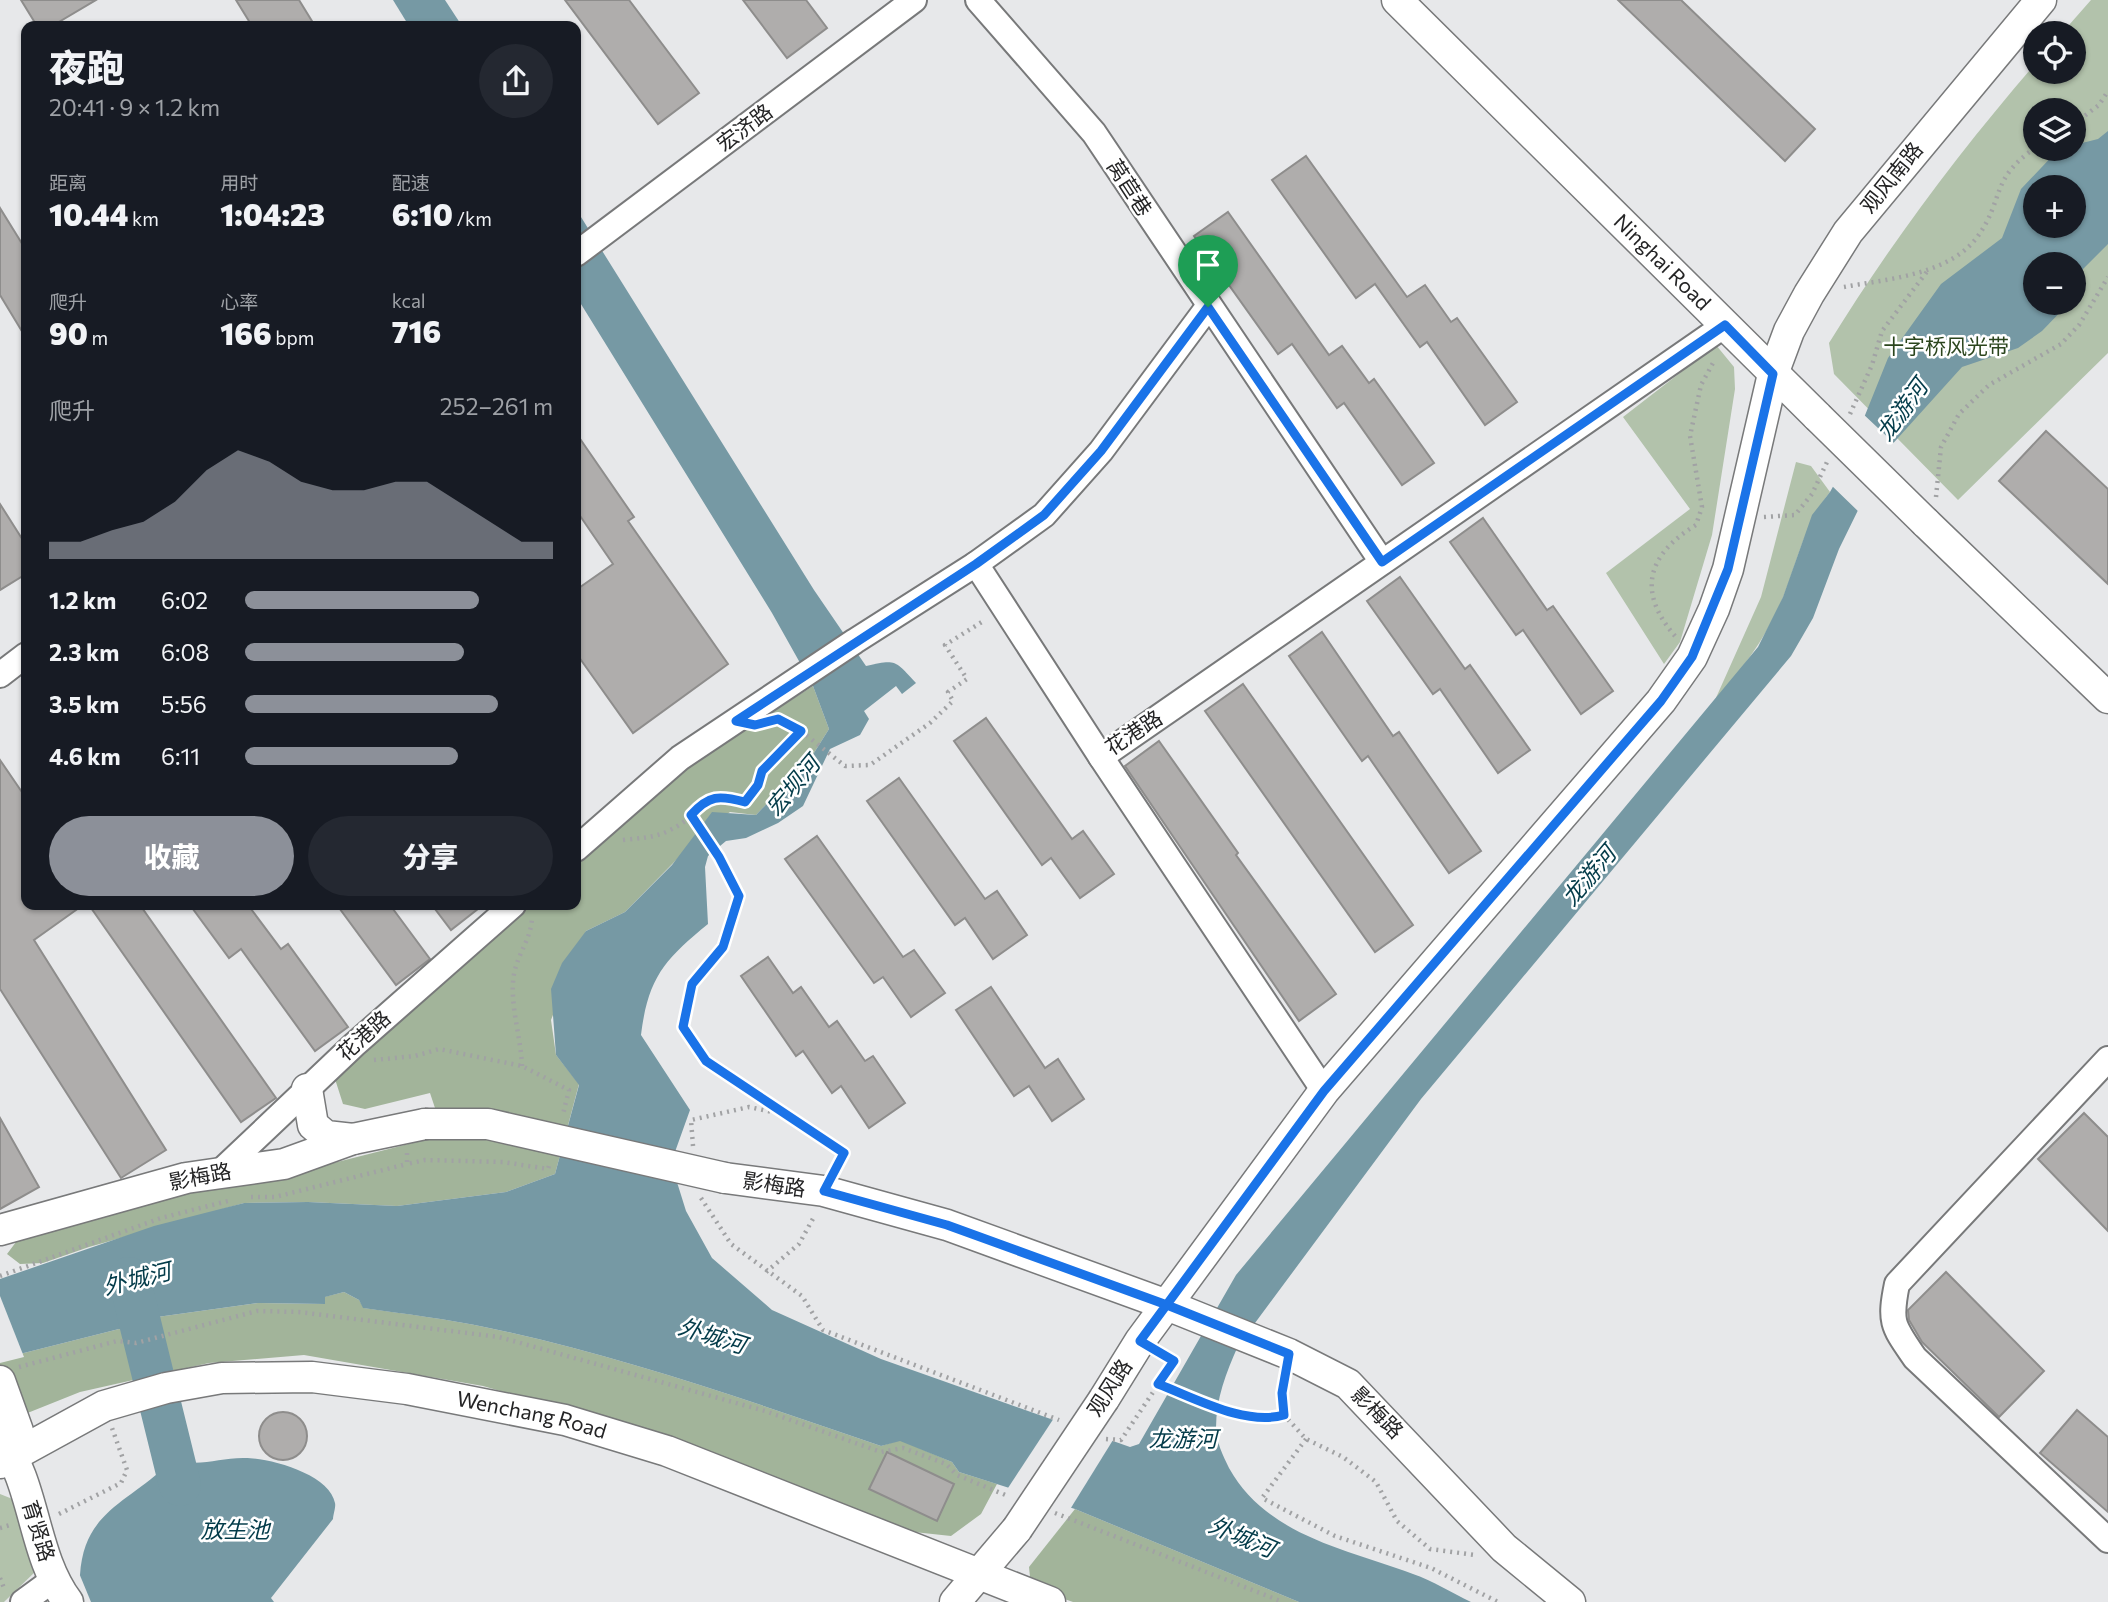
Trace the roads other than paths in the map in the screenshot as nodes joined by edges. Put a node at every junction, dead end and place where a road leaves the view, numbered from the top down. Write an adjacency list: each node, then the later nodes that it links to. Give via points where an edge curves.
1 (914, 0): 5 (street, 宏济路)
2 (978, 0): 6 (street, 莴苣巷, via 1094,133)
3 (1397, 0): 7 (street, Ninghai Road)
4 (2041, 0): 8 (street, 观风南路, via 1848,232 1789,331)
5 (581, 250)
6 (1208, 307): 9 (street, 莴苣巷); 10 (street, via 1101,451 1044,515)
7 (1730, 330): 8 (street, Ninghai Road); 9 (street, 花港路)
8 (1773, 374): 13 (street, Ninghai Road, bridge); 19 (street, 观风路, via 1728,569 1692,657 1661,701)
9 (1382, 562): 14 (street, 花港路)
10 (976, 564): 14 (street, 花港路); 15 (street, via 680,758)
11 (21, 659): 12 (street)
12 (0, 675)
13 (2108, 698)
14 (1101, 757): 19 (street)
15 (581, 844)
16 (523, 910): 18 (street, 花港路)
17 (2108, 1059): 26 (street, via 1897,1284 1891,1313 1895,1330 1915,1358)
18 (307, 1089): 20 (street, via 313,1125 326,1136); 21 (street, 花港路)
19 (1324, 1091): 23 (street, 观风路)
20 (353, 1139): 21 (street, 影梅路, via 284,1164); 23 (street, 影梅路, bridge, via 425,1124 488,1124 725,1178 824,1191 947,1225)
21 (219, 1173): 22 (street, 影梅路)
22 (0, 1230)
23 (1167, 1305): 27 (street, 观风路, bridge); 32 (street, 影梅路, via 1289,1354 1348,1384 1504,1548)
24 (6, 1375): 25 (street, 育贤路, via 18,1431)
25 (5, 1452): 27 (street, Wenchang Road, via 104,1406 166,1388 222,1378 312,1377 407,1389 565,1420 667,1451); 28 (street, 育贤路)
26 (2108, 1540)
27 (980, 1575): 30 (street, 观风路); 31 (street, Wenchang Road)
28 (60, 1590): 29 (street)
29 (23, 1602)
30 (955, 1602)
31 (1050, 1602)
32 (1570, 1602)

